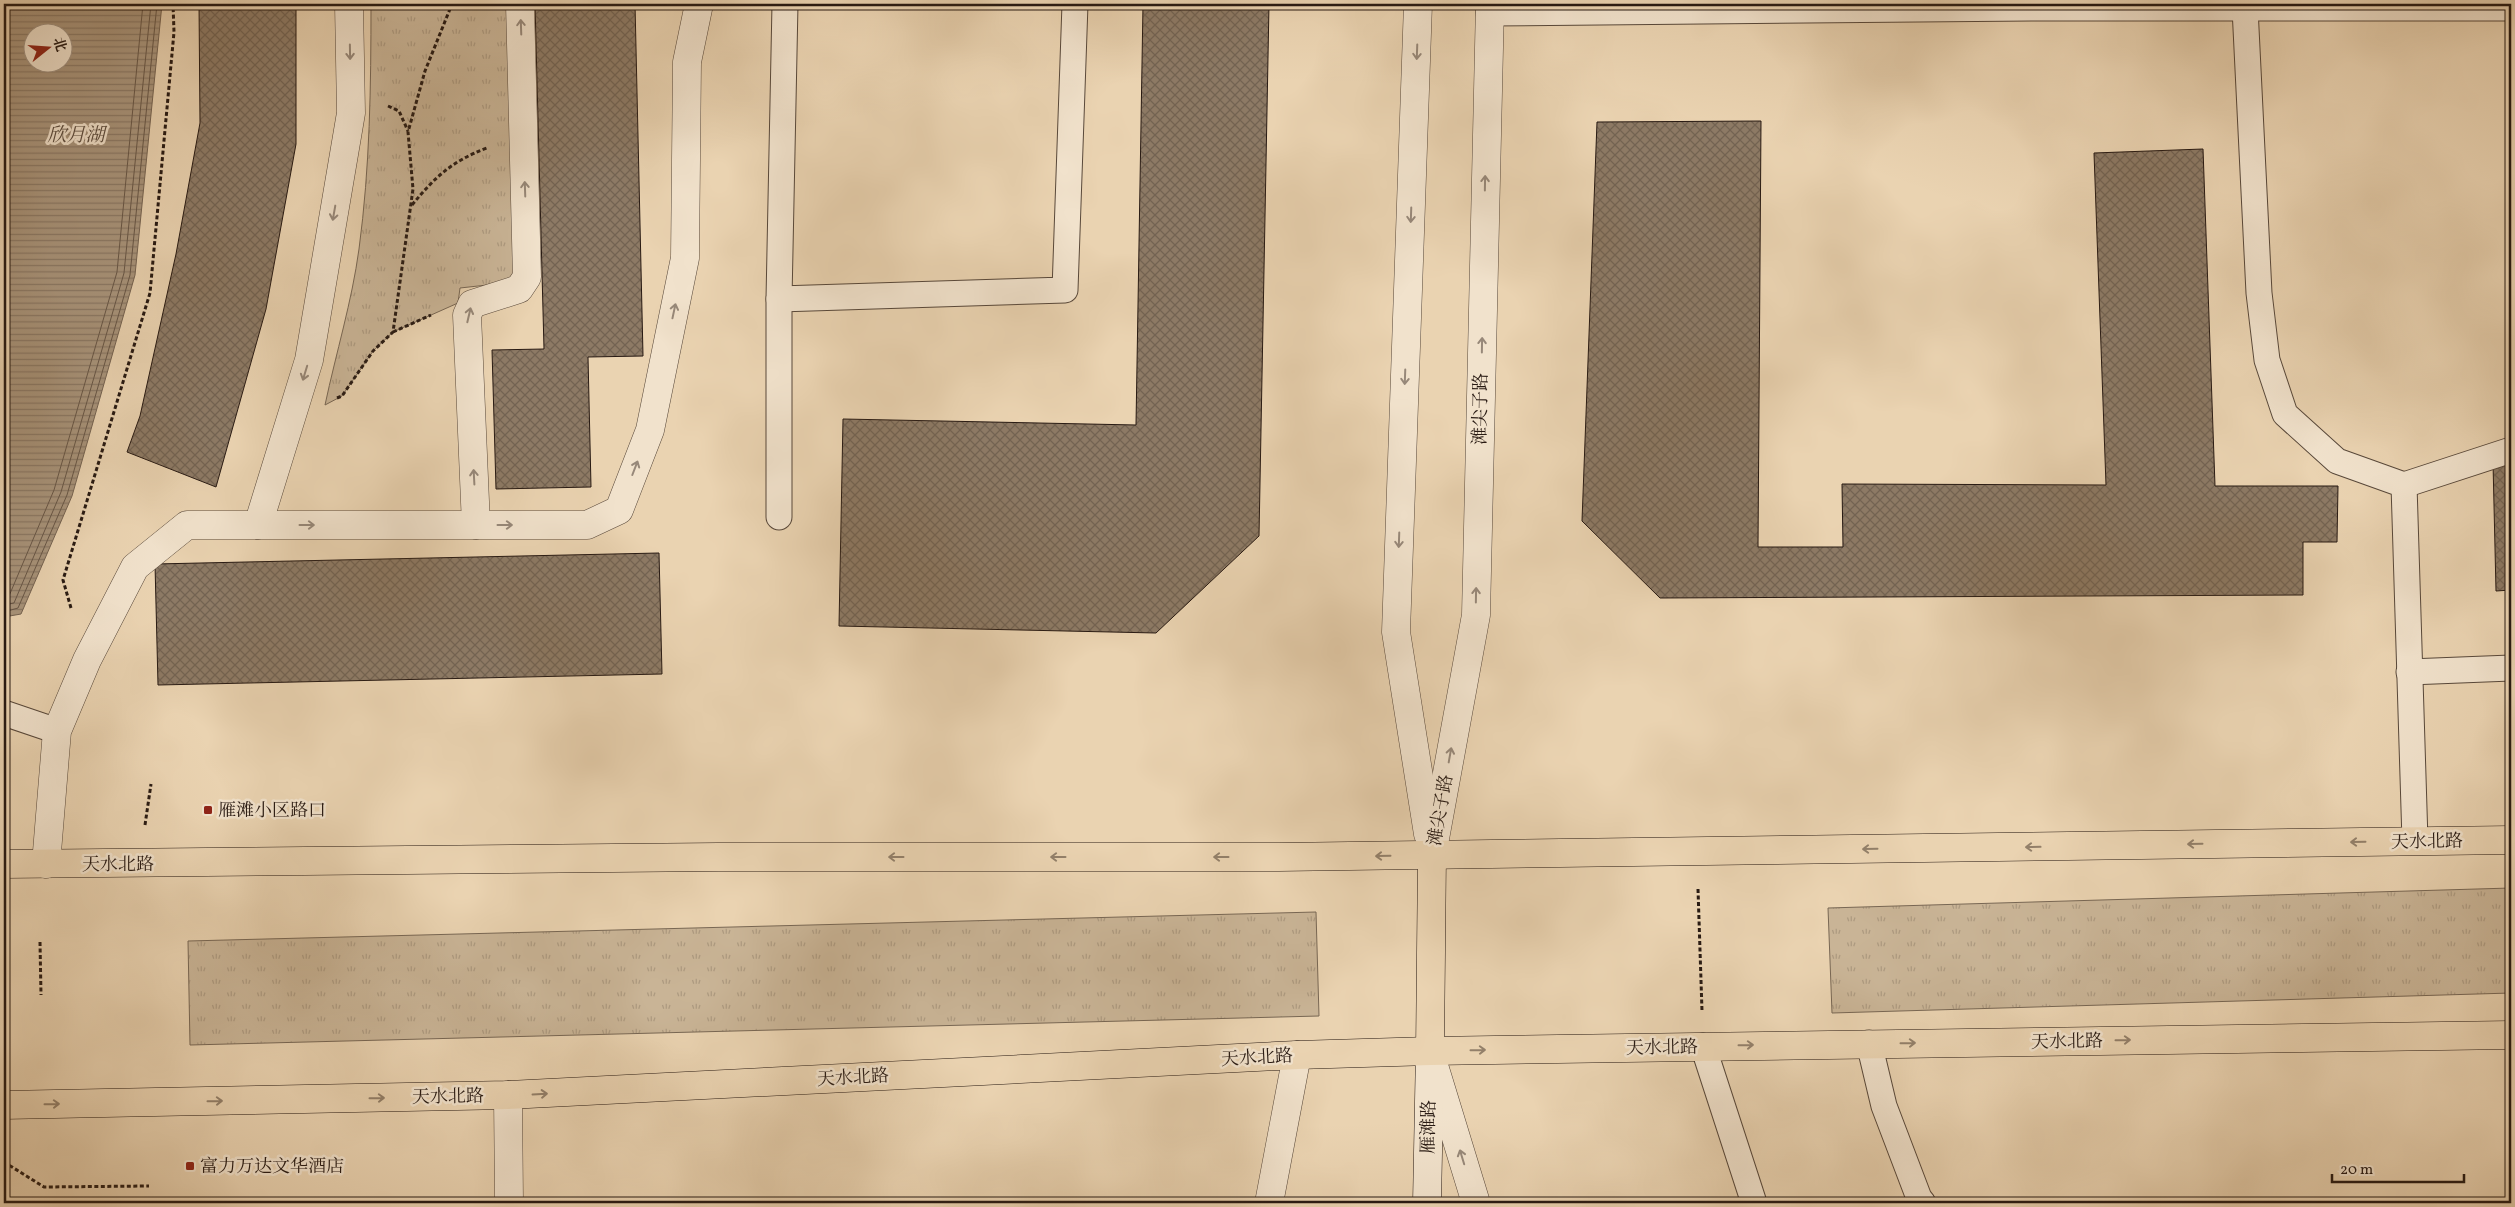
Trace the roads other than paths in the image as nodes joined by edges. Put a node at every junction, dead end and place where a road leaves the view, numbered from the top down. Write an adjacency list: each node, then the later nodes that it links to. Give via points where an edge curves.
1 (349, 4): 14 (street, one-way to 14, via 352,113 309,360)
2 (520, 4): 15 (street, one-way to 2, via 467,315 472,304 519,289 526,277)
3 (699, 4): 15 (street, one-way to 3, via 587,525 619,510 650,430 685,258 687,62)
4 (785, 4): 10 (lane)
5 (1075, 4): 10 (lane, via 1065,290)
6 (1418, 4): 22 (street, 滩尖子路, one-way to 22, via 1396,632)
7 (1489, 8): 8 (lane); 22 (street, 滩尖子路, one-way to 7, via 1476,615)
8 (2245, 8): 9 (lane); 12 (lane, via 2259,293 2267,360 2284,414 2337,461)
9 (2511, 8)
10 (779, 299): 13 (lane)
11 (2511, 450): 12 (lane)
12 (2404, 485): 17 (lane)
13 (779, 517)
14 (258, 525): 15 (street, one-way to 15); 19 (street, via 187,525 135,567 87,660)
15 (476, 525)
16 (2511, 668): 17 (lane)
17 (2409, 672): 21 (lane)
18 (4, 712): 19 (lane)
19 (57, 730): 24 (street)
20 (2511, 840): 21 (main road, 天水北路)
21 (2415, 841): 22 (main road, 天水北路, one-way to 22)
22 (1432, 855): 24 (main road, 天水北路, one-way to 24, via 708,857); 28 (main road)
23 (4, 864): 24 (main road, 天水北路)
24 (46, 864)
25 (2511, 1035): 26 (main road, 天水北路, one-way to 25)
26 (1868, 1043): 27 (main road, 天水北路, one-way to 26); 37 (lane, via 1884,1106)
27 (1703, 1046): 28 (main road, 天水北路, one-way to 27); 36 (lane)
28 (1430, 1051): 29 (main road, 天水北路); 34 (street, 雁滩路); 35 (street, one-way to 28)
29 (1297, 1055): 30 (main road, 天水北路, one-way to 29); 33 (street)
30 (508, 1095): 31 (main road, 天水北路, one-way to 30); 32 (street)
31 (4, 1105)
32 (509, 1203)
33 (1269, 1203)
34 (1427, 1203)
35 (1476, 1203)
36 (1754, 1203)
37 (1923, 1203)

